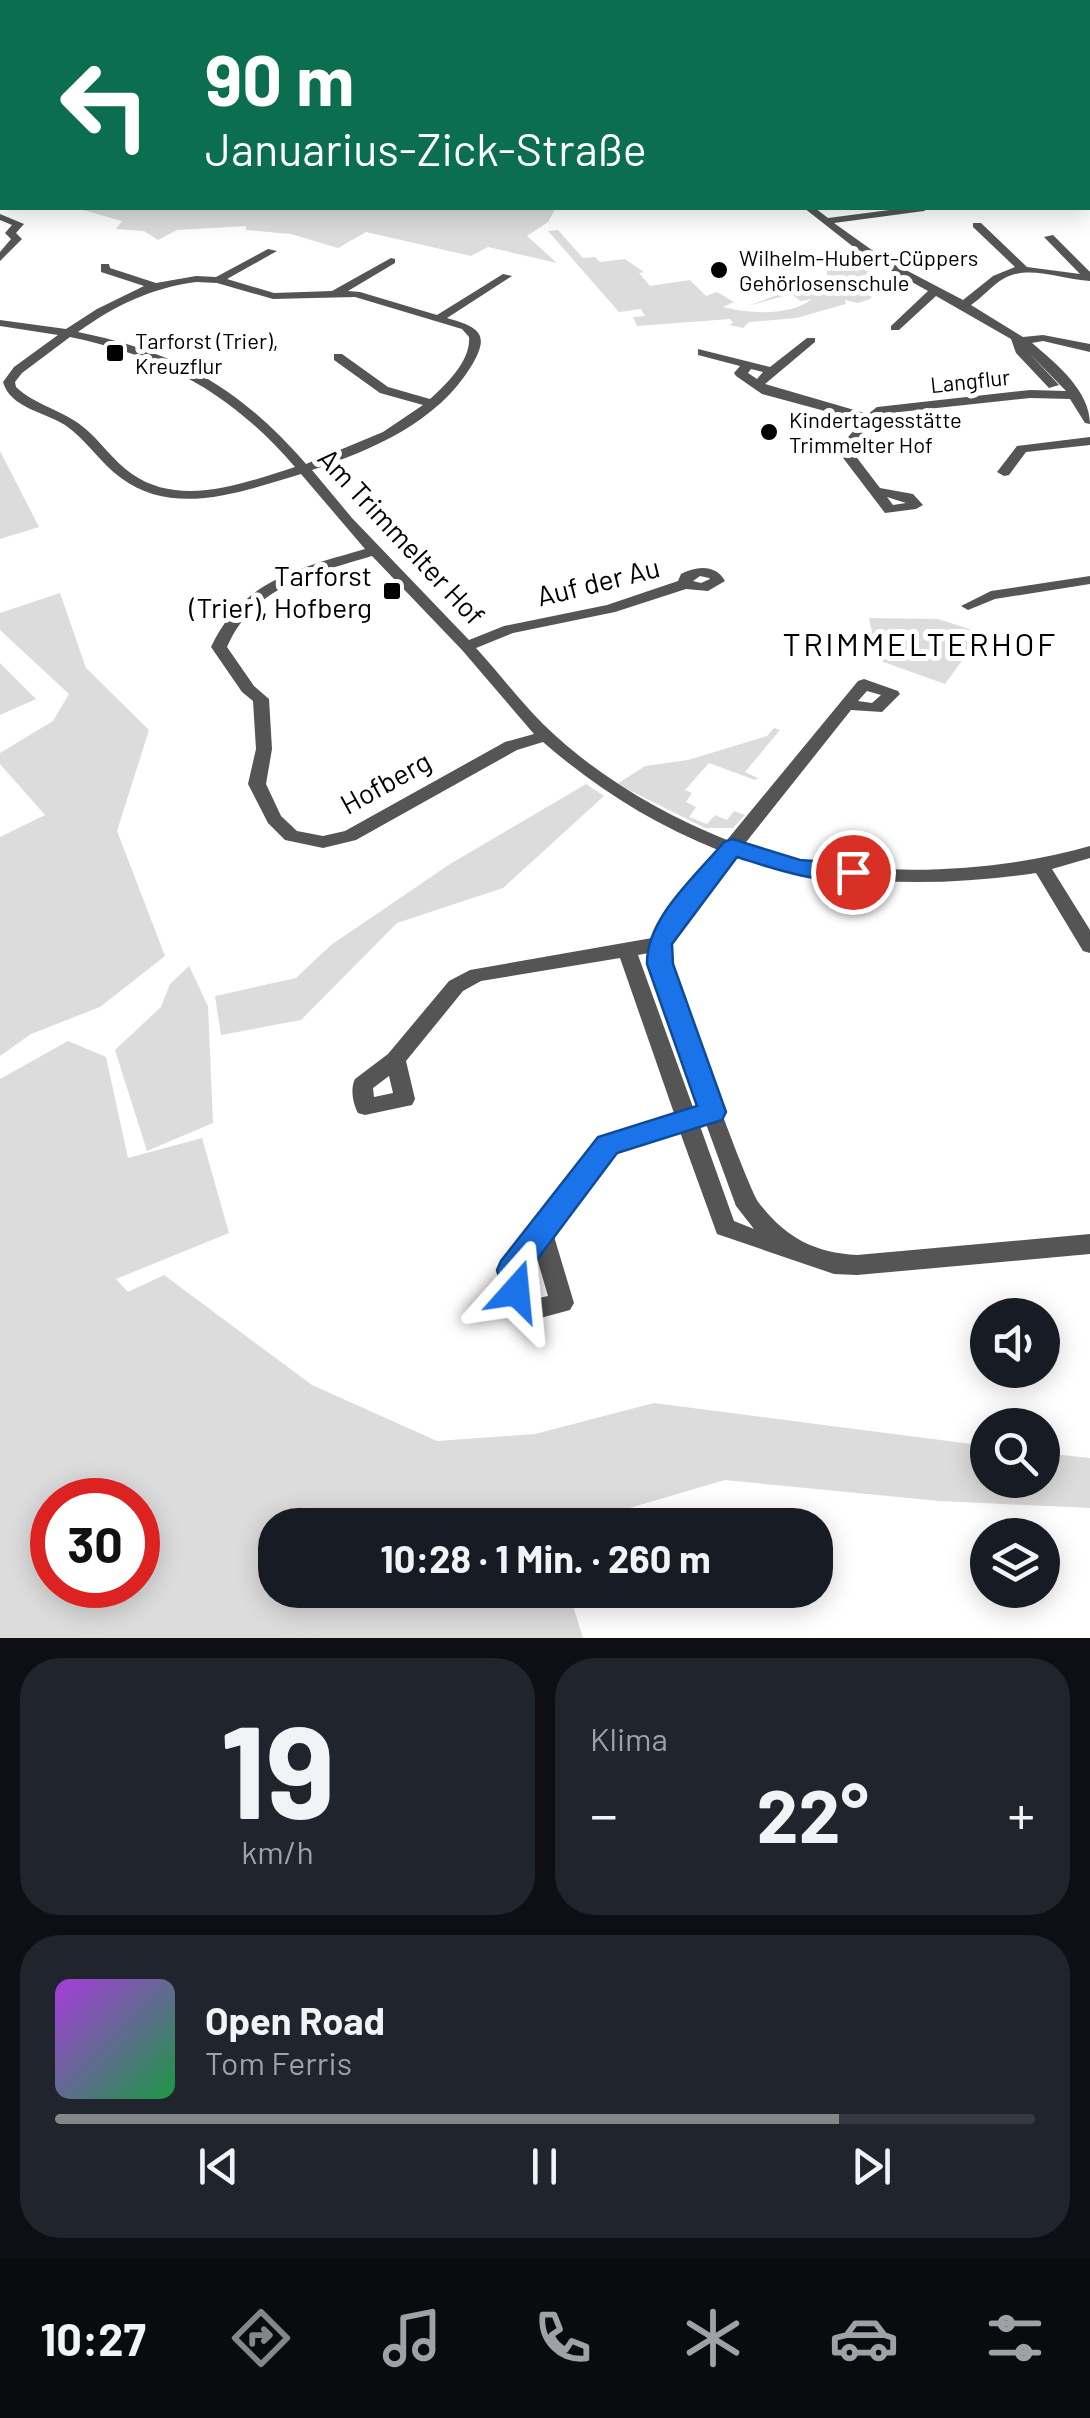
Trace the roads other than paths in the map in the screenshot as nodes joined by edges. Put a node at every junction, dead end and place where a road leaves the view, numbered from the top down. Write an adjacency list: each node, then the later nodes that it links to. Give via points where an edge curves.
1 (811, 210): 4 (street)
2 (910, 210): 4 (street)
3 (0, 217): 8 (street, via 18,224 10,233 17,239)
4 (826, 222): 15 (street, via 871,256)
5 (977, 224): 11 (street)
6 (1049, 236): 11 (street, via 1090,278)
7 (272, 251): 13 (street)
8 (0, 258)
9 (391, 262): 16 (street)
10 (105, 266): 14 (street)
11 (1023, 269): 17 (street, via 1002,275)
12 (507, 276): 18 (street)
13 (218, 280): 14 (street); 16 (street, via 273,296)
14 (155, 286): 21 (street)
15 (936, 290): 17 (street); 20 (street)
16 (335, 294): 18 (street)
17 (964, 304): 23 (street)
18 (439, 318): 32 (street, via 469,329 476,348)
19 (0, 323): 21 (street, Am Trimmelter Hof)
20 (895, 328)
21 (68, 334): 29 (street); 36 (street, Am Trimmelter Hof, via 142,353 210,384 253,416)
22 (811, 340): 28 (street)
23 (1020, 340): 24 (street); 31 (street, via 1020,350)
24 (1090, 348)
25 (702, 352): 27 (street)
26 (338, 357): 32 (street, via 384,390)
27 (748, 365): 28 (street); 30 (street, via 740,373)
28 (772, 371): 30 (street)
29 (4, 382): 36 (street, via 86,435 120,476 158,491 204,495)
30 (756, 384): 33 (street, Langflur)
31 (1071, 396): 33 (street, Langflur, via 957,401 877,411); 34 (street)
32 (430, 403): 36 (street, via 374,444)
33 (870, 418): 38 (street, via 844,450)
34 (1089, 420)
35 (1090, 441): 37 (street, via 1022,449)
36 (304, 469): 39 (street, Am Trimmelter Hof)
37 (1004, 472)
38 (874, 492)
39 (374, 551): 43 (street, Am Trimmelter Hof); 45 (street, Hofberg, via 276,584 226,625 219,647 260,699 264,748 257,784 274,819 291,836 323,842 350,836 471,765)
40 (1090, 580): 42 (street, via 991,595)
41 (685, 584): 43 (street, Auf der Au, via 610,609 509,628)
42 (968, 606)
43 (466, 646): 45 (street, Am Trimmelter Hof)
44 (847, 705): 46 (street)
45 (546, 736): 46 (street, Am Trimmelter Hof, via 606,787)
46 (732, 847): 48 (street, Am Trimmelter Hof, via 800,868 853,872 951,876); 49 (street)
47 (1090, 852): 48 (street, Am Trimmelter Hof)
48 (1041, 866): 50 (street)
49 (659, 944): 51 (street); 53 (street, via 660,964)
50 (1090, 946)
51 (626, 949): 52 (street, via 478,975 456,986); 54 (street)
52 (395, 1060)
53 (713, 1112): 54 (street); 57 (street, via 746,1206)
54 (688, 1120): 55 (street, via 608,1145); 57 (street, via 726,1228)
55 (542, 1235)
56 (1090, 1244): 57 (street, via 857,1266)
57 (784, 1245)

